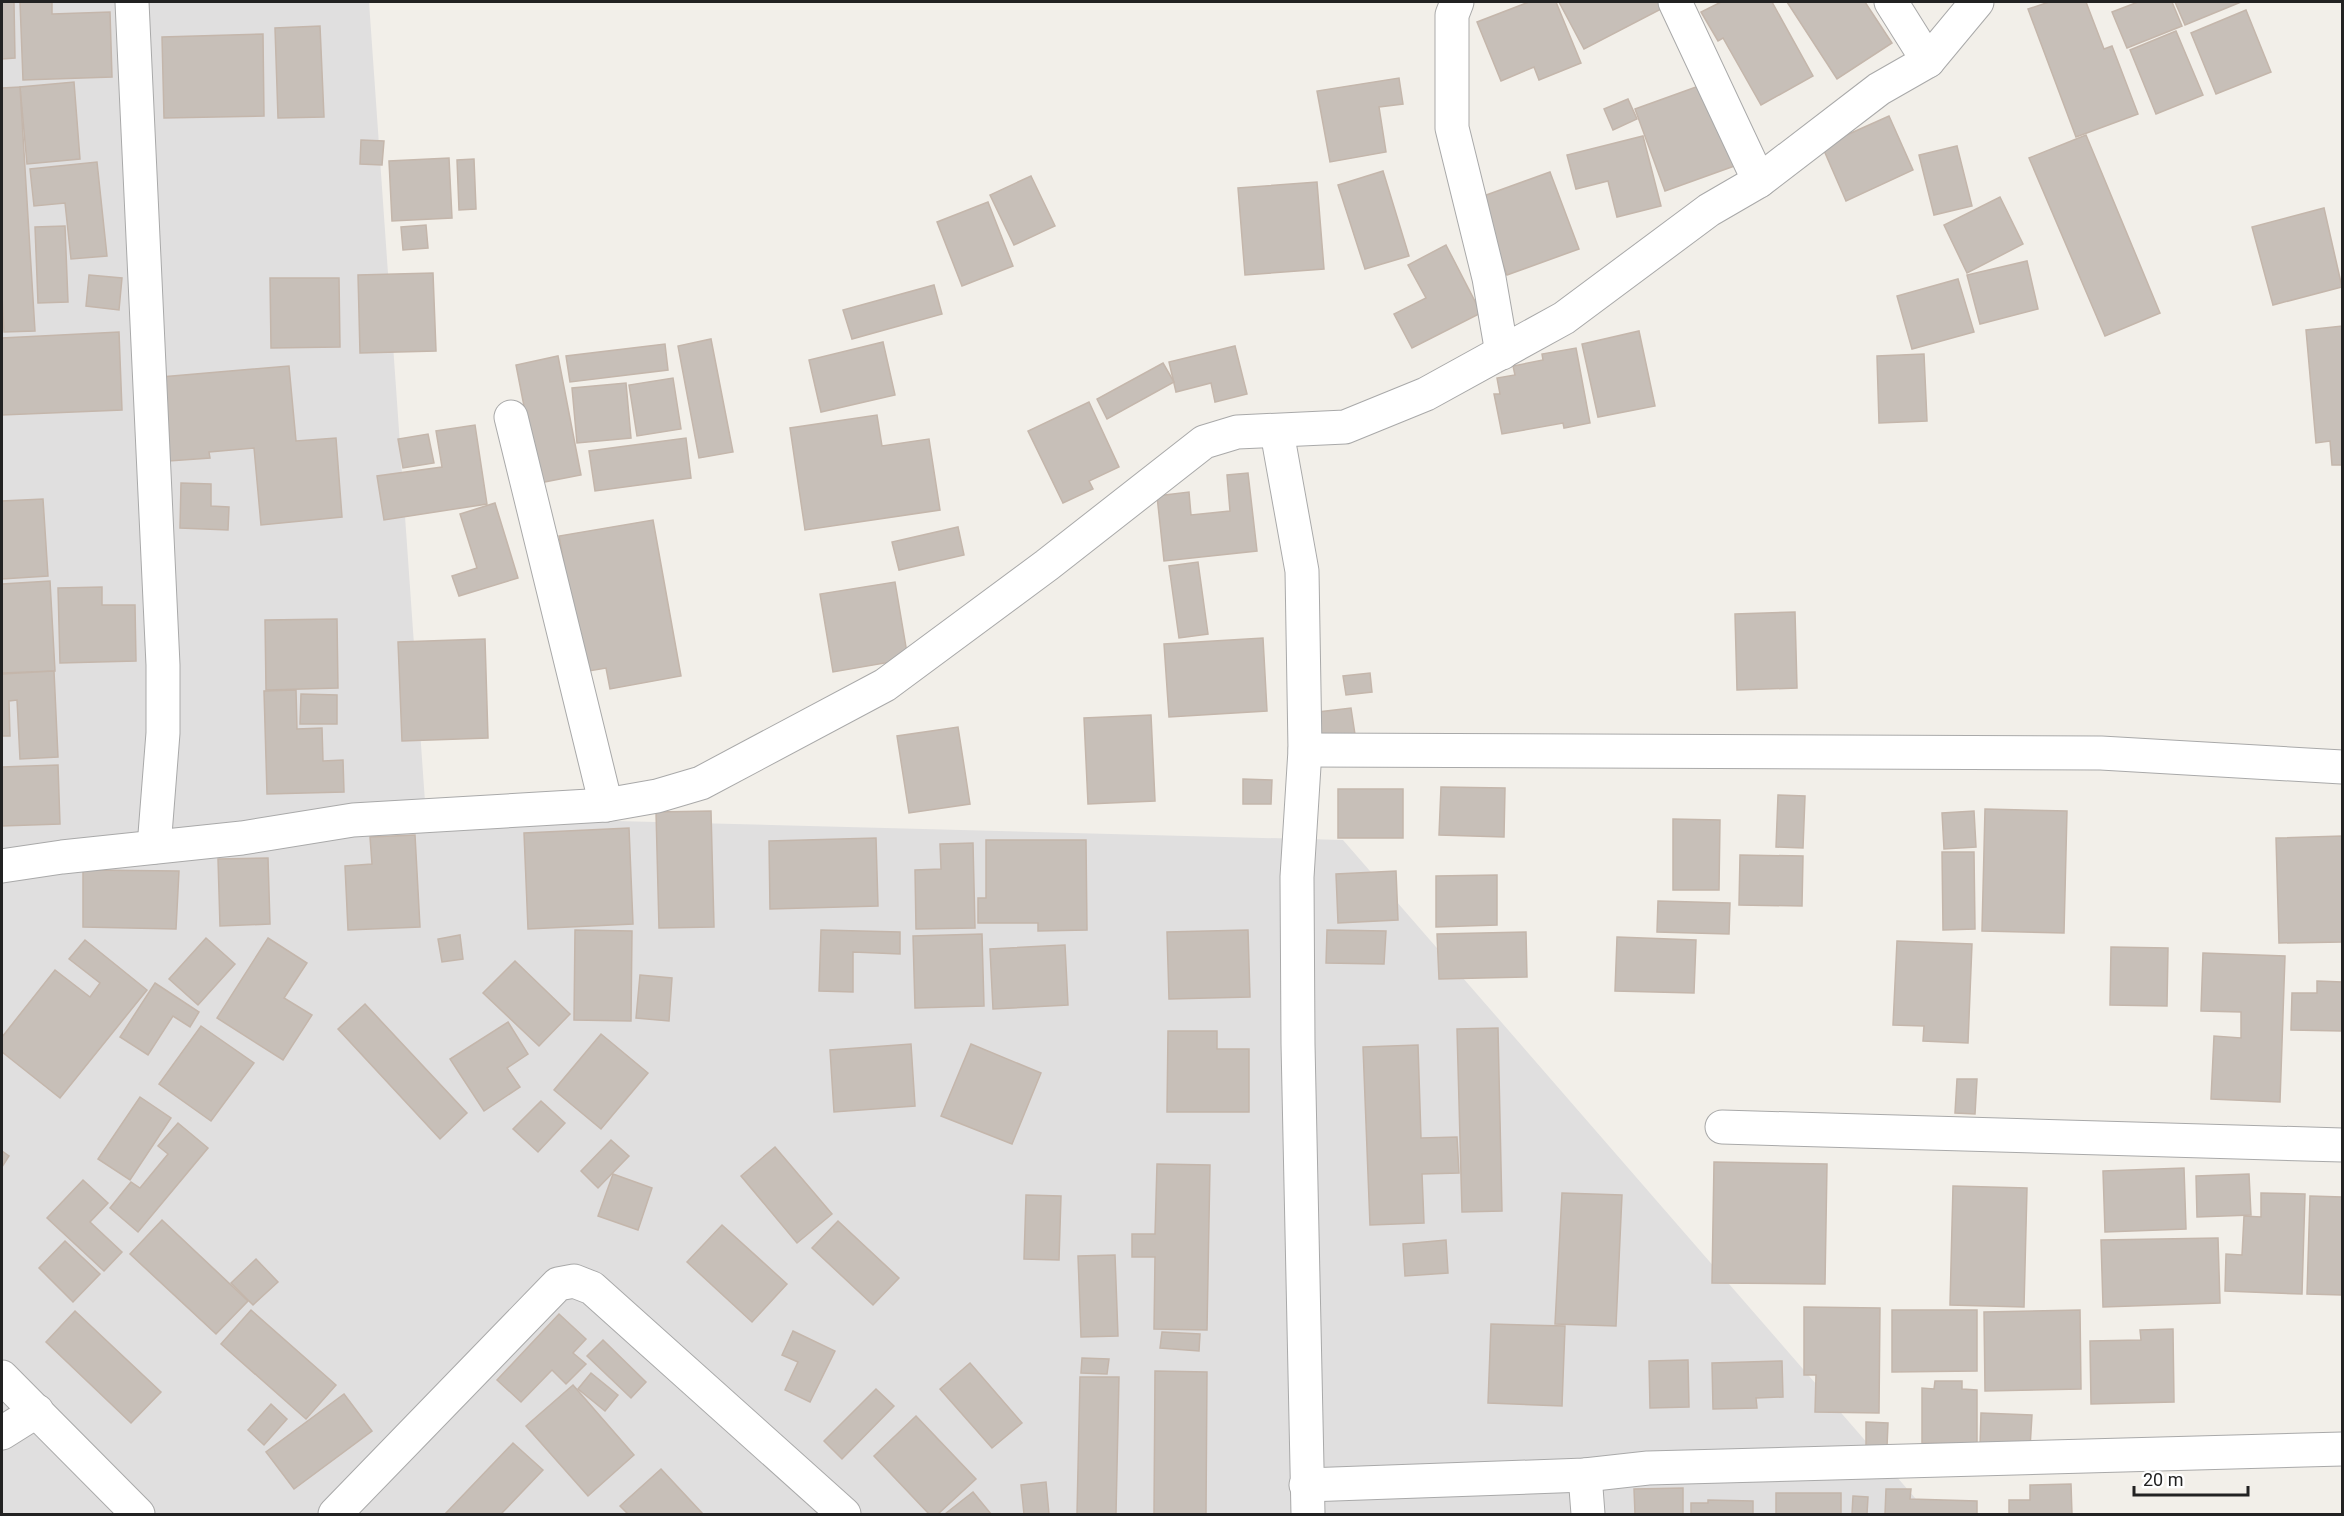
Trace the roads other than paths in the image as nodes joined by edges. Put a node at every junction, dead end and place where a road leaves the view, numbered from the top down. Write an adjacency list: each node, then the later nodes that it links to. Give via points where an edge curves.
1 (132, 2): 14 (street, via 163,664 163,733)
2 (1457, 2): 8 (street, via 1452,15 1452,128 1489,278)
3 (1675, 2): 7 (street)
4 (1891, 2): 6 (street)
5 (1977, 2): 6 (street)
6 (1928, 61): 7 (street, via 1879,88)
7 (1760, 181): 8 (street, via 1709,210 1564,318)
8 (1502, 353): 10 (street, via 1426,394 1344,427)
9 (512, 417): 13 (street)
10 (1277, 432): 11 (street, via 1302,571); 13 (street, via 1237,432 1204,442 885,685 700,783)
11 (1305, 750): 12 (street, via 2101,753); 23 (street, via 1297,877)
12 (2343, 767)
13 (606, 805): 14 (street, via 353,820)
14 (154, 847): 15 (street)
15 (2, 866)
16 (1722, 1127): 17 (street)
17 (2343, 1145)
18 (2, 1377): 19 (street)
19 (37, 1411): 20 (street); 24 (street)
20 (2, 1433)
21 (2343, 1449): 22 (street, via 1648,1468)
22 (1585, 1476): 23 (street); 27 (street)
23 (1307, 1500)
24 (138, 1515)
25 (335, 1515): 26 (street, via 558,1284 574,1281 592,1288)
26 (844, 1515)
27 (1588, 1515)

